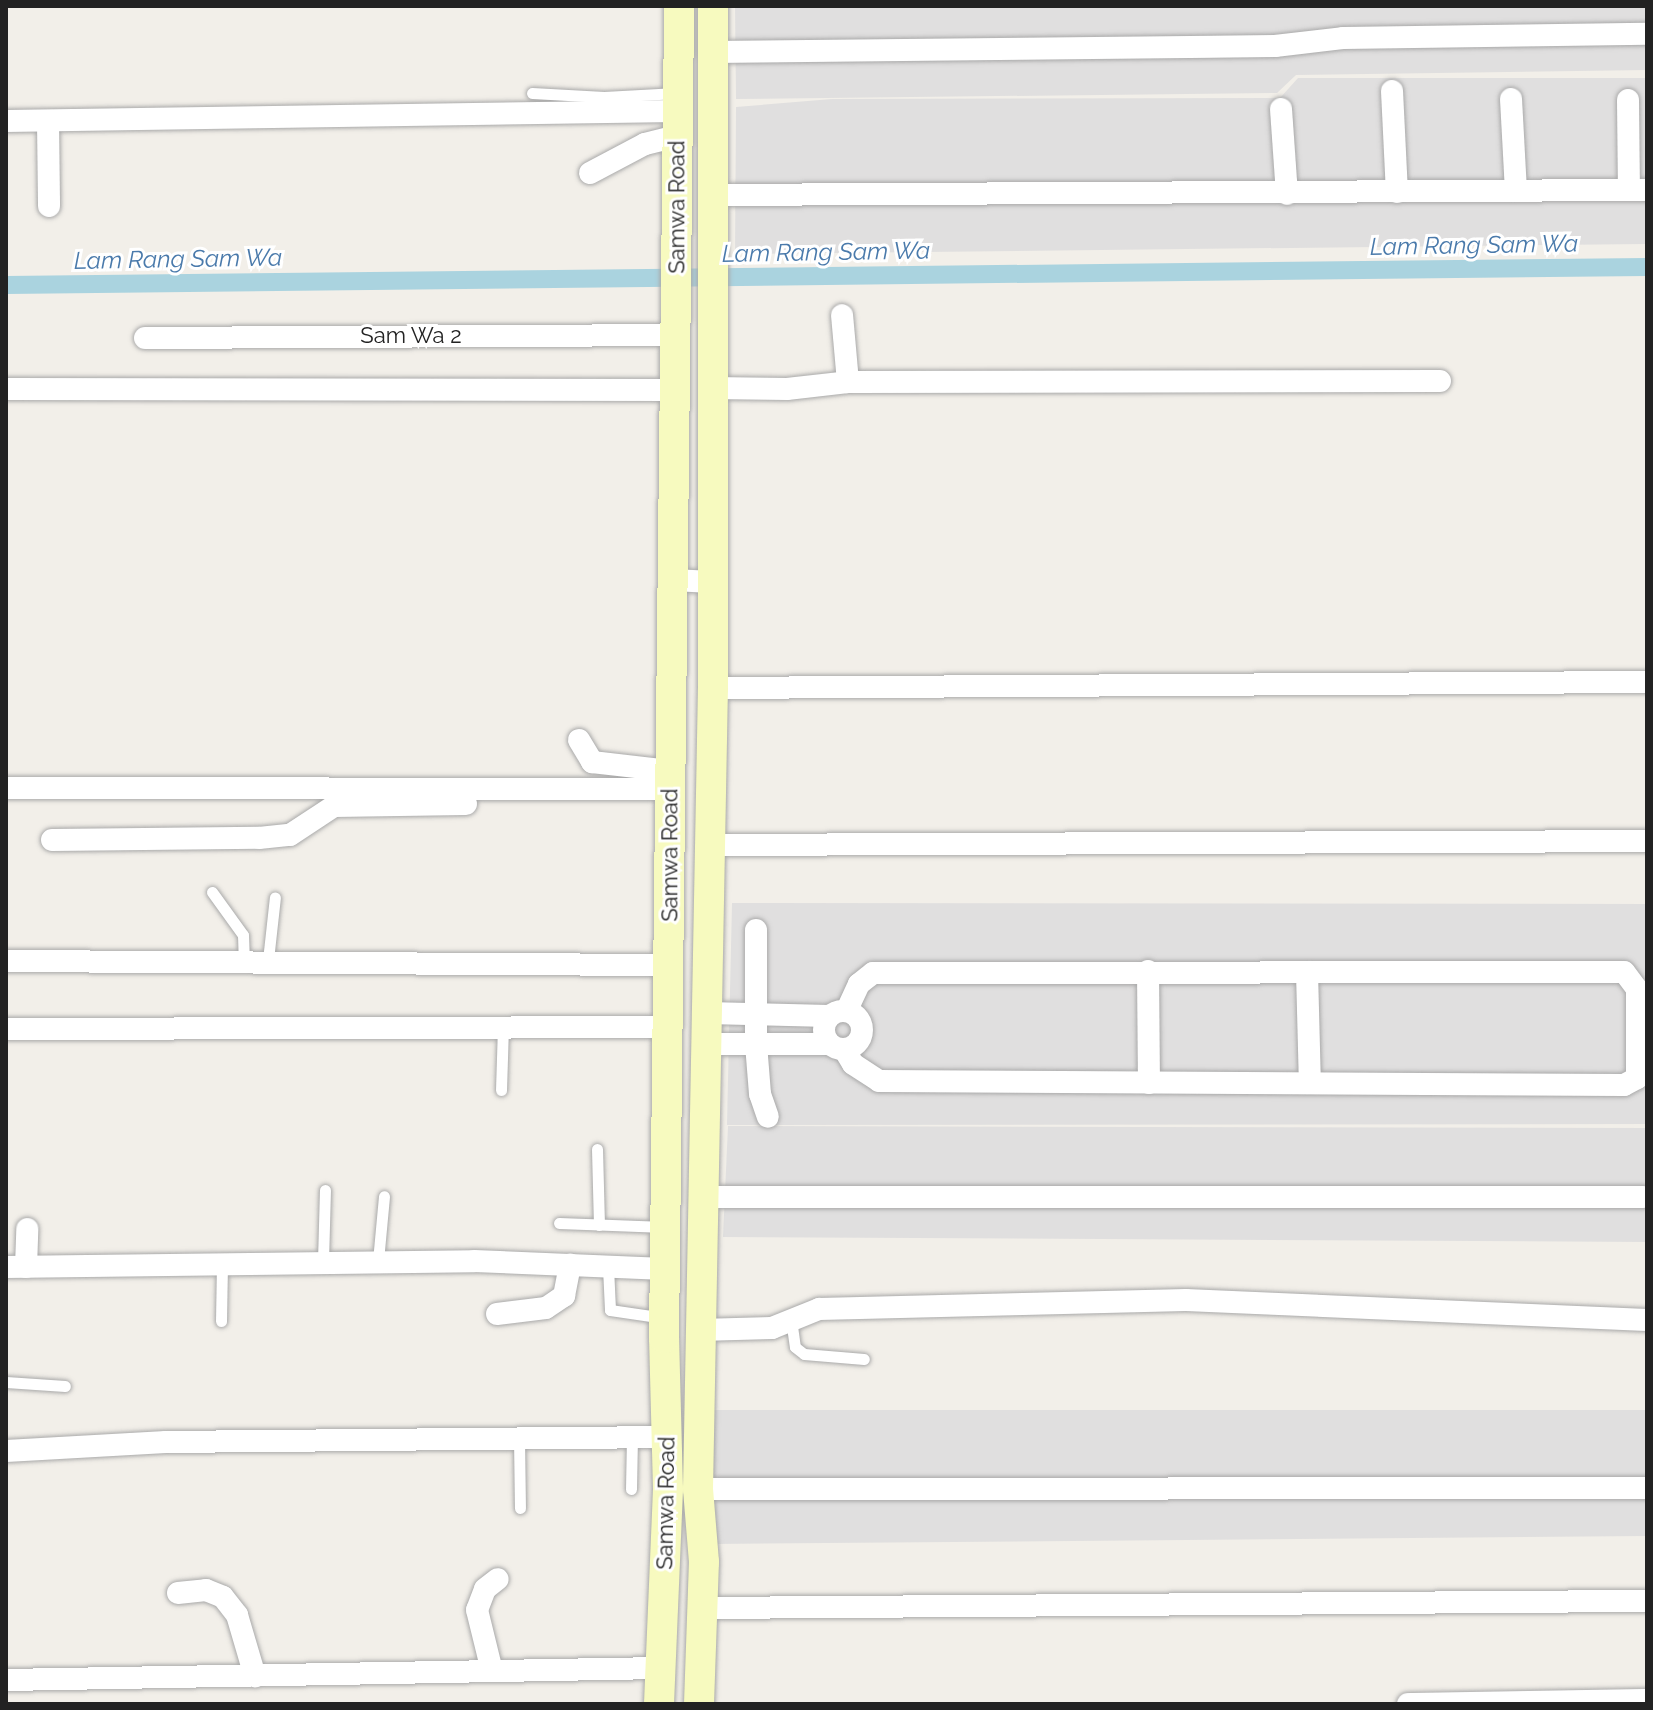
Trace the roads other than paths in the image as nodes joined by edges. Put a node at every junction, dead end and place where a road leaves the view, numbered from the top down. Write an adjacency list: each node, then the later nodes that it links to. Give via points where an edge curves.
1 (679, 6): 10 (street, Samwa Road)
2 (713, 6): 4 (street, Samwa Road)
3 (1647, 34): 4 (street, via 1343,38 1259,47)
4 (713, 52): 18 (street, Samwa Road)
5 (1392, 91): 16 (street)
6 (532, 93): 10 (lane, via 604,97)
7 (1511, 99): 15 (street)
8 (1628, 100): 14 (street)
9 (1281, 109): 17 (street)
10 (677, 113): 12 (street); 13 (street, via 645,144); 21 (street, Samwa Road)
11 (6, 121): 12 (street)
12 (48, 121): 19 (street)
13 (590, 173)
14 (1638, 190): 15 (street)
15 (1516, 191): 16 (street)
16 (1397, 192): 17 (street)
17 (1287, 194): 18 (street)
18 (712, 195): 25 (street, Samwa Road)
19 (49, 206)
20 (842, 315): 24 (street)
21 (678, 335): 22 (street, Sam Wa 2); 27 (street, Samwa Road)
22 (145, 338)
23 (1440, 381): 24 (street)
24 (848, 382): 25 (street, via 787,389)
25 (712, 388): 29 (street, Samwa Road)
26 (6, 389): 27 (street)
27 (676, 390): 28 (street, Samwa Road)
28 (675, 580): 29 (street); 33 (street, Samwa Road)
29 (710, 582): 31 (street, Samwa Road)
30 (1647, 682): 31 (street)
31 (713, 688): 37 (street, Samwa Road)
32 (579, 740): 33 (street, via 592,762)
33 (671, 786): 34 (street); 35 (street, via 334,806 290,835); 44 (street, Samwa Road)
34 (6, 788)
35 (52, 840)
36 (1647, 841): 37 (street)
37 (711, 845): 47 (street, Samwa Road)
38 (212, 892): 43 (lane, via 243,935)
39 (275, 897): 41 (lane)
40 (756, 930): 49 (street)
41 (268, 960): 43 (street); 44 (street)
42 (6, 961): 43 (street)
43 (244, 962)
44 (669, 965): 51 (street, Samwa Road)
45 (1148, 971): 46 (street); 48 (street, via 873,973); 56 (street)
46 (1307, 972): 57 (street); 57 (street, via 1624,972 1637,989 1637,1078 1630,1085)
47 (708, 1013): 49 (street); 53 (street, Samwa Road)
48 (838, 1013): 49 (street); 55 (street, via 824,1025); 55 (street, via 861,1022 863,1031 853,1046)
49 (755, 1014): 54 (street)
50 (503, 1026): 51 (street); 52 (street); 58 (lane)
51 (668, 1027): 67 (street, Samwa Road)
52 (6, 1029)
53 (708, 1044): 54 (street); 62 (street, Samwa Road)
54 (756, 1044): 55 (street); 59 (street, via 760,1094)
55 (837, 1046): 56 (street, via 879,1081)
56 (1149, 1083): 57 (street)
57 (1310, 1083)
58 (501, 1090)
59 (768, 1117)
60 (597, 1149): 66 (lane)
61 (325, 1190): 69 (lane)
62 (704, 1190): 64 (street, via 799,1195); 81 (street, Samwa Road)
63 (384, 1196): 70 (lane)
64 (1643, 1197)
65 (559, 1223): 66 (lane)
66 (599, 1225): 67 (lane)
67 (665, 1227): 75 (street, Samwa Road)
68 (27, 1229): 73 (street)
69 (323, 1261): 70 (street); 71 (street)
70 (378, 1261): 72 (street)
71 (222, 1262): 73 (street); 80 (lane)
72 (570, 1265): 74 (street); 76 (street, via 564,1296 546,1308)
73 (16, 1267)
74 (608, 1267): 75 (street); 77 (lane, via 610,1310)
75 (665, 1269): 77 (street, Samwa Road)
76 (497, 1314)
77 (664, 1318): 86 (street, Samwa Road)
78 (791, 1319): 79 (street, via 819,1309 1186,1300); 81 (street, via 772,1328); 82 (lane, via 795,1347 804,1354)
79 (1647, 1320)
80 (221, 1321)
81 (700, 1330): 91 (street, Samwa Road)
82 (864, 1359)
83 (6, 1382): 84 (lane)
84 (65, 1386)
85 (632, 1437): 86 (street); 87 (street); 90 (lane)
86 (668, 1437): 97 (street, Samwa Road)
87 (519, 1438): 88 (street, via 166,1442); 92 (lane)
88 (6, 1451)
89 (1647, 1488): 91 (street)
90 (631, 1489)
91 (698, 1489): 96 (street, Samwa Road)
92 (520, 1508)
93 (498, 1579): 98 (street, via 485,1589 477,1610)
94 (178, 1593): 99 (street, via 206,1590 223,1597 237,1615)
95 (1647, 1601): 96 (street)
96 (704, 1608): 103 (street, Samwa Road)
97 (661, 1668): 98 (street); 102 (street, Samwa Road)
98 (492, 1671): 99 (street)
99 (255, 1676): 100 (street)
100 (6, 1680)
101 (1647, 1700): 104 (street)
102 (659, 1704)
103 (699, 1704)
104 (1408, 1704)

